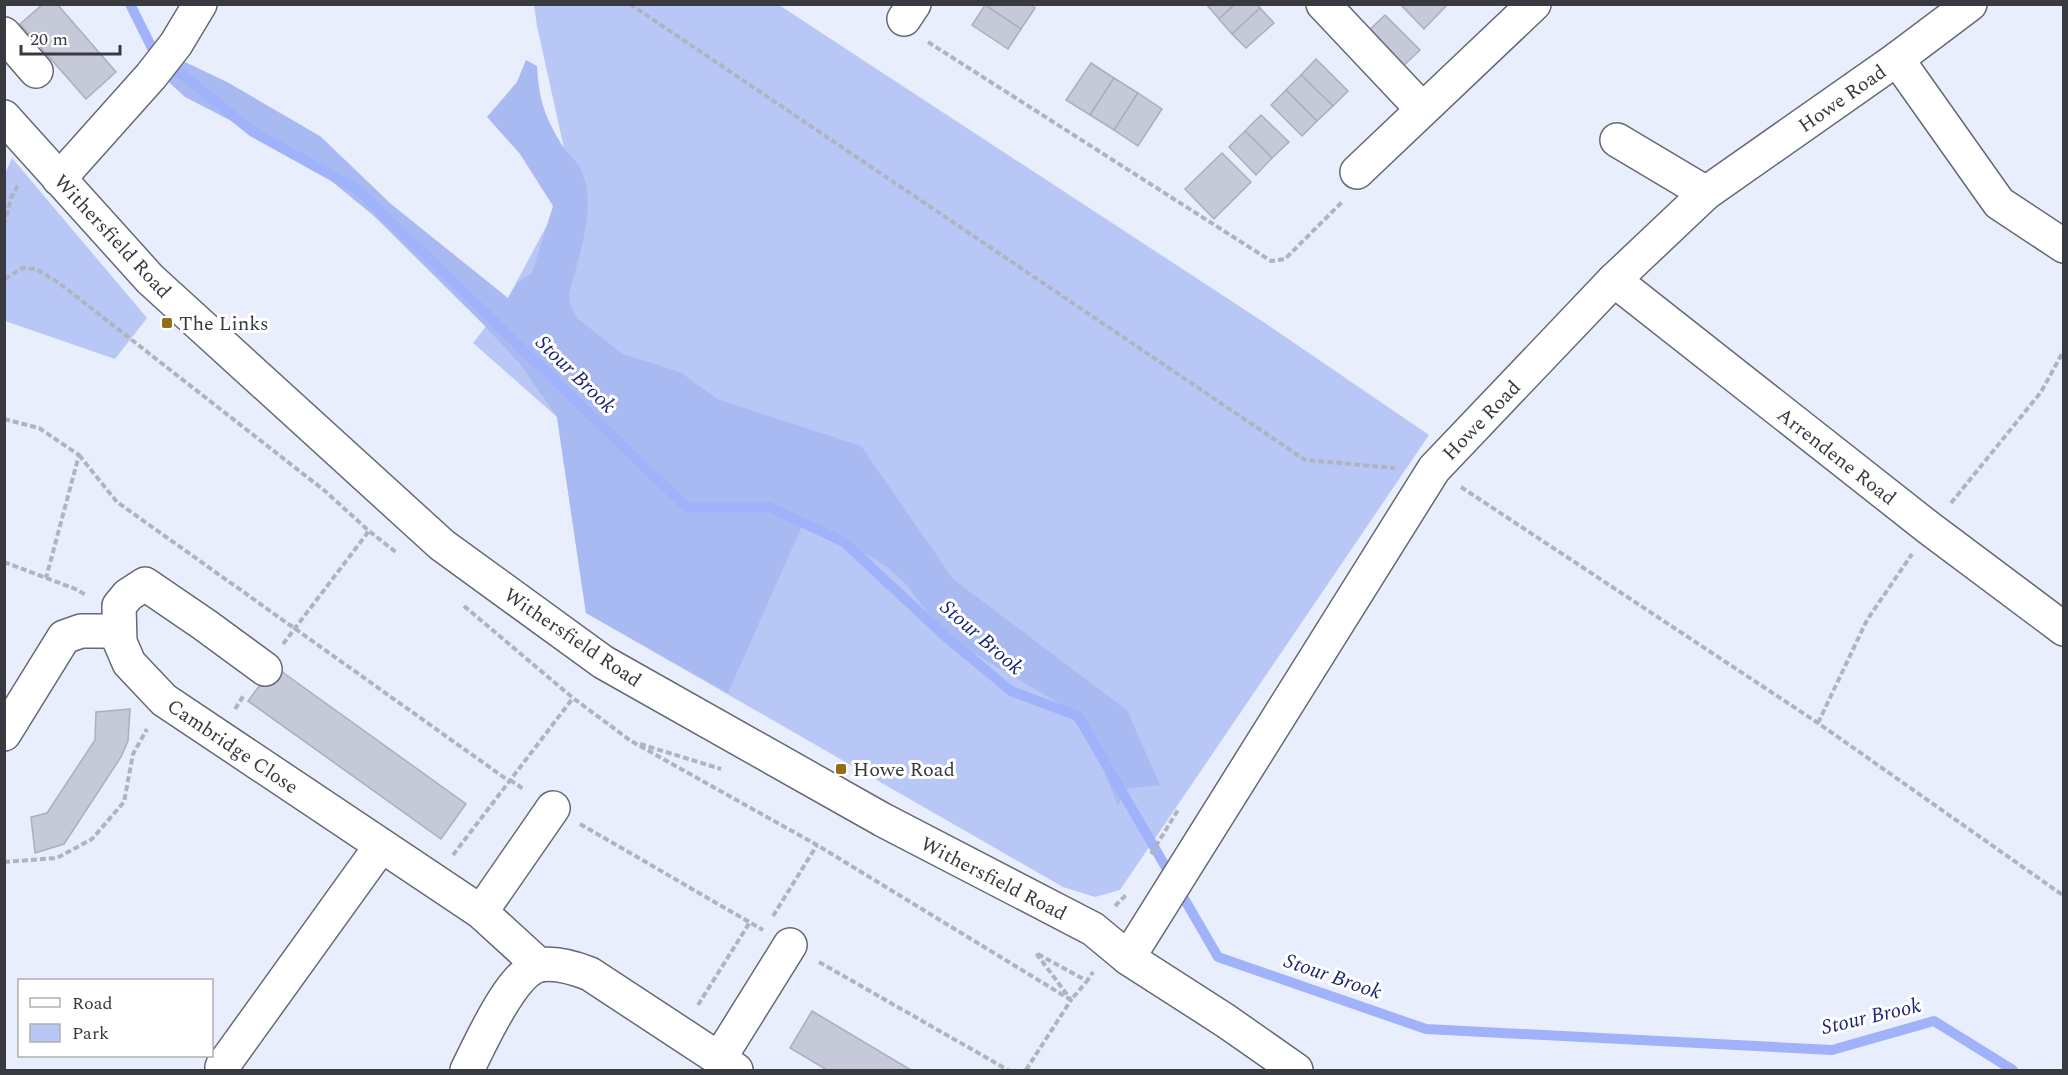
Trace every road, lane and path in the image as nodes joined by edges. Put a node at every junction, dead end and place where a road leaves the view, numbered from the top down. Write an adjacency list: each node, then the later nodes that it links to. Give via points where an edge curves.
1 (200, 4): 14 (street, via 151,76)
2 (630, 4): 24 (path, via 1305,459)
3 (1323, 4): 10 (street)
4 (1534, 4): 10 (street)
5 (1970, 4): 8 (street, Howe Road)
6 (912, 20): 15 (path, via 1271,261 1285,259)
7 (4, 34): 9 (street)
8 (1897, 59): 16 (street, Howe Road); 18 (street, via 1999,203)
9 (36, 71)
10 (1422, 109): 15 (street)
11 (4, 117): 13 (street, Withersfield Road)
12 (1617, 140): 16 (street)
13 (36, 154): 14 (street, Withersfield Road); 17 (path, via 11,198)
14 (59, 179): 50 (street, Withersfield Road, via 150,279 461,559 603,662 883,820 1093,929)
15 (1353, 183)
16 (1706, 194): 20 (street, Howe Road)
17 (4, 225)
18 (2064, 246)
19 (5, 280): 26 (path, via 22,268 36,269 59,283 325,491)
20 (1614, 280): 24 (street, Howe Road); 25 (street, Arrendene Road)
21 (2064, 350): 25 (path, via 2041,392)
22 (4, 419): 23 (path, via 39,428)
23 (79, 455): 29 (path); 32 (path, via 117,502)
24 (1419, 469): 37 (path, via 1507,516); 50 (street, Howe Road, via 1156,913)
25 (1929, 528): 33 (street, Arrendene Road); 37 (path, via 1867,620)
26 (369, 531): 27 (path); 32 (path)
27 (406, 560)
28 (4, 562): 29 (path)
29 (46, 578): 31 (path, via 78,590)
30 (461, 603): 35 (path)
31 (119, 625): 34 (street, via 119,606 145,584); 36 (street, Cambridge Close, via 120,642 129,663); 39 (street, via 64,637)
32 (295, 629): 34 (path); 40 (path)
33 (2064, 629)
34 (265, 669): 38 (path)
35 (573, 698): 40 (path); 43 (path, via 631,741)
36 (165, 700): 38 (street, Cambridge Close); 44 (path, via 133,754 124,802 92,839 57,858)
37 (1818, 723): 46 (path)
38 (216, 733): 42 (street, Cambridge Close)
39 (4, 734)
40 (509, 781): 41 (path); 45 (path)
41 (553, 808): 47 (street); 48 (path)
42 (381, 846): 45 (street, Cambridge Close); 56 (street)
43 (817, 846): 49 (path); 53 (path)
44 (4, 862)
45 (433, 881): 47 (street, Cambridge Close)
46 (2064, 896)
47 (481, 912): 51 (street, Cambridge Close)
48 (750, 922): 49 (path); 54 (path)
49 (777, 938): 55 (street); 58 (path)
50 (1118, 950): 52 (path); 60 (street, Withersfield Road)
51 (539, 965): 54 (street, via 568,966 590,974); 57 (street, via 518,980)
52 (1088, 981): 53 (path); 53 (path, via 1036,953)
53 (1071, 1000): 59 (path)
54 (680, 1033): 55 (street)
55 (728, 1065)
56 (222, 1067)
57 (467, 1071)
58 (1008, 1071)
59 (1026, 1071)
60 (1296, 1071)

